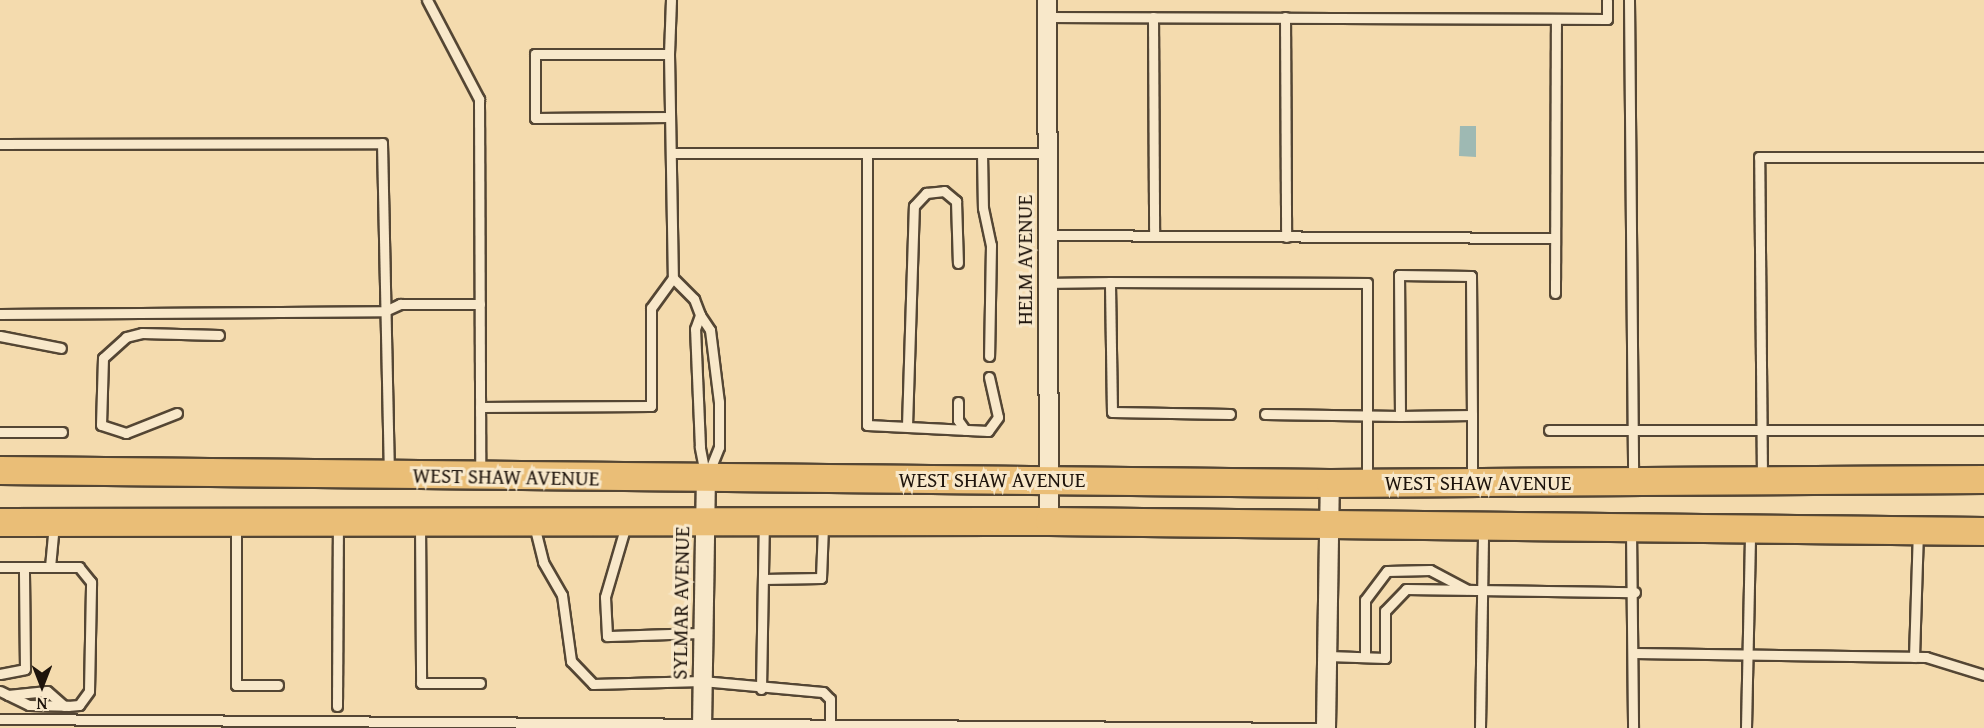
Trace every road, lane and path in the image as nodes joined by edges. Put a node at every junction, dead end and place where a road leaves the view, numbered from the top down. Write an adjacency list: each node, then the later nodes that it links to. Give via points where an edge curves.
1 (427, 0): 26 (lane, via 479,99)
2 (671, 0): 9 (lane)
3 (1607, 0): 8 (lane, via 1607,19)
4 (1629, 0): 44 (lane)
5 (1047, 8): 6 (lane); 15 (street, HELM AVENUE)
6 (1153, 17): 7 (lane); 18 (lane)
7 (1285, 17): 8 (lane); 19 (lane)
8 (1556, 18): 20 (lane)
9 (669, 54): 10 (lane); 10 (lane, via 535,54 535,118)
10 (670, 117): 12 (lane)
11 (0, 144): 27 (lane, via 382,143)
12 (671, 153): 13 (lane); 22 (lane)
13 (867, 153): 14 (lane); 43 (lane, via 867,425)
14 (982, 153): 15 (lane); 33 (lane, via 983,208 991,245)
15 (1047, 153): 17 (street, HELM AVENUE)
16 (1984, 156): 46 (lane, via 1759,156)
17 (1047, 235): 18 (lane); 24 (street, HELM AVENUE)
18 (1154, 236): 19 (lane)
19 (1286, 237): 20 (lane)
20 (1555, 238): 25 (lane)
21 (958, 263): 43 (lane, via 956,201 945,191 926,193 914,206)
22 (673, 278): 29 (lane, via 694,298); 36 (lane, via 651,308 651,406)
23 (1110, 282): 24 (lane); 38 (lane, via 1112,412); 40 (lane, via 1367,283)
24 (1047, 283): 56 (street, HELM AVENUE)
25 (1555, 293)
26 (480, 304): 27 (lane, via 400,304); 36 (lane)
27 (385, 311): 28 (lane); 52 (lane)
28 (0, 314)
29 (700, 315): 54 (lane, via 695,329); 54 (lane, via 710,330 719,402 719,447)
30 (219, 335): 37 (lane, via 142,333 126,337 103,357 101,424 126,433)
31 (0, 336): 32 (lane)
32 (62, 348)
33 (989, 356)
34 (989, 377): 48 (lane, via 998,417 988,431)
35 (958, 402): 48 (lane, via 958,420)
36 (480, 407): 53 (lane)
37 (177, 413)
38 (1230, 414)
39 (1265, 414): 40 (lane)
40 (1366, 415): 42 (lane); 59 (lane)
41 (1472, 415): 42 (lane); 42 (lane, via 1471,276 1399,275); 60 (lane)
42 (1400, 416)
43 (908, 426): 48 (lane)
44 (1632, 429): 45 (lane); 46 (lane); 61 (lane)
45 (1549, 430)
46 (1761, 430): 47 (lane); 57 (lane)
47 (1984, 430)
48 (967, 431)
49 (0, 432): 50 (lane)
50 (62, 432)
51 (0, 470): 52 (main road, WEST SHAW AVENUE)
52 (389, 475): 53 (main road, WEST SHAW AVENUE)
53 (480, 477): 54 (main road, WEST SHAW AVENUE)
54 (706, 479): 56 (main road, WEST SHAW AVENUE); 65 (street, SYLMAR AVENUE)
55 (1984, 479): 57 (main road, WEST SHAW AVENUE)
56 (1049, 481): 58 (main road, WEST SHAW AVENUE); 68 (street, HELM AVENUE)
57 (1762, 482): 61 (main road, WEST SHAW AVENUE)
58 (1330, 483): 59 (main road, WEST SHAW AVENUE); 73 (street)
59 (1366, 483): 60 (main road, WEST SHAW AVENUE)
60 (1472, 483): 61 (main road, WEST SHAW AVENUE)
61 (1633, 483)
62 (420, 520): 63 (main road, WEST SHAW AVENUE); 71 (main road, WEST SHAW AVENUE); 95 (lane, via 421,683)
63 (533, 520): 64 (main road, WEST SHAW AVENUE); 94 (lane, via 543,562 562,595 577,672 593,684)
64 (627, 520): 65 (main road, WEST SHAW AVENUE); 86 (lane, via 605,597 605,632 613,638)
65 (705, 520): 66 (main road, WEST SHAW AVENUE); 86 (street, SYLMAR AVENUE)
66 (764, 520): 67 (main road, WEST SHAW AVENUE); 82 (lane)
67 (823, 520): 68 (main road, WEST SHAW AVENUE); 82 (lane, via 821,578)
68 (1049, 520): 73 (main road, WEST SHAW AVENUE)
69 (0, 522): 70 (main road, WEST SHAW AVENUE)
70 (54, 522): 72 (main road, WEST SHAW AVENUE); 81 (lane)
71 (339, 522): 72 (main road, WEST SHAW AVENUE); 100 (lane)
72 (236, 523): 96 (lane, via 236,685)
73 (1329, 523): 74 (main road, WEST SHAW AVENUE); 89 (street)
74 (1483, 524): 75 (main road, WEST SHAW AVENUE); 84 (lane)
75 (1631, 525): 76 (main road, WEST SHAW AVENUE); 85 (lane)
76 (1750, 528): 77 (main road, WEST SHAW AVENUE); 88 (lane)
77 (1918, 531): 78 (main road, WEST SHAW AVENUE); 91 (lane)
78 (1984, 531)
79 (0, 567): 80 (lane)
80 (24, 567): 81 (lane); 92 (lane, via 25,669)
81 (50, 567): 99 (lane, via 79,567 91,582 90,691 79,705)
82 (763, 579): 97 (lane)
83 (1466, 589): 84 (lane); 90 (lane, via 1406,589 1385,611 1385,658); 90 (lane, via 1430,570 1387,572 1365,600)
84 (1482, 589): 85 (lane); 105 (lane)
85 (1635, 592): 87 (lane)
86 (703, 633): 94 (street, SYLMAR AVENUE)
87 (1634, 653): 88 (lane); 106 (lane)
88 (1747, 654): 91 (lane); 107 (lane)
89 (1328, 656): 90 (lane); 104 (street)
90 (1365, 657)
91 (1914, 657): 93 (lane)
92 (0, 674)
93 (1984, 675)
94 (702, 681): 97 (lane); 103 (street, SYLMAR AVENUE)
95 (480, 683)
96 (278, 685)
97 (761, 689): 102 (lane, via 823,692 830,699)
98 (4, 693): 99 (lane, via 29,705); 99 (lane, via 46,691)
99 (64, 706)
100 (336, 706)
101 (0, 719): 103 (lane)
102 (830, 722): 103 (lane); 104 (lane)
103 (702, 725)
104 (1326, 728)
105 (1480, 728)
106 (1633, 728)
107 (1746, 728)

